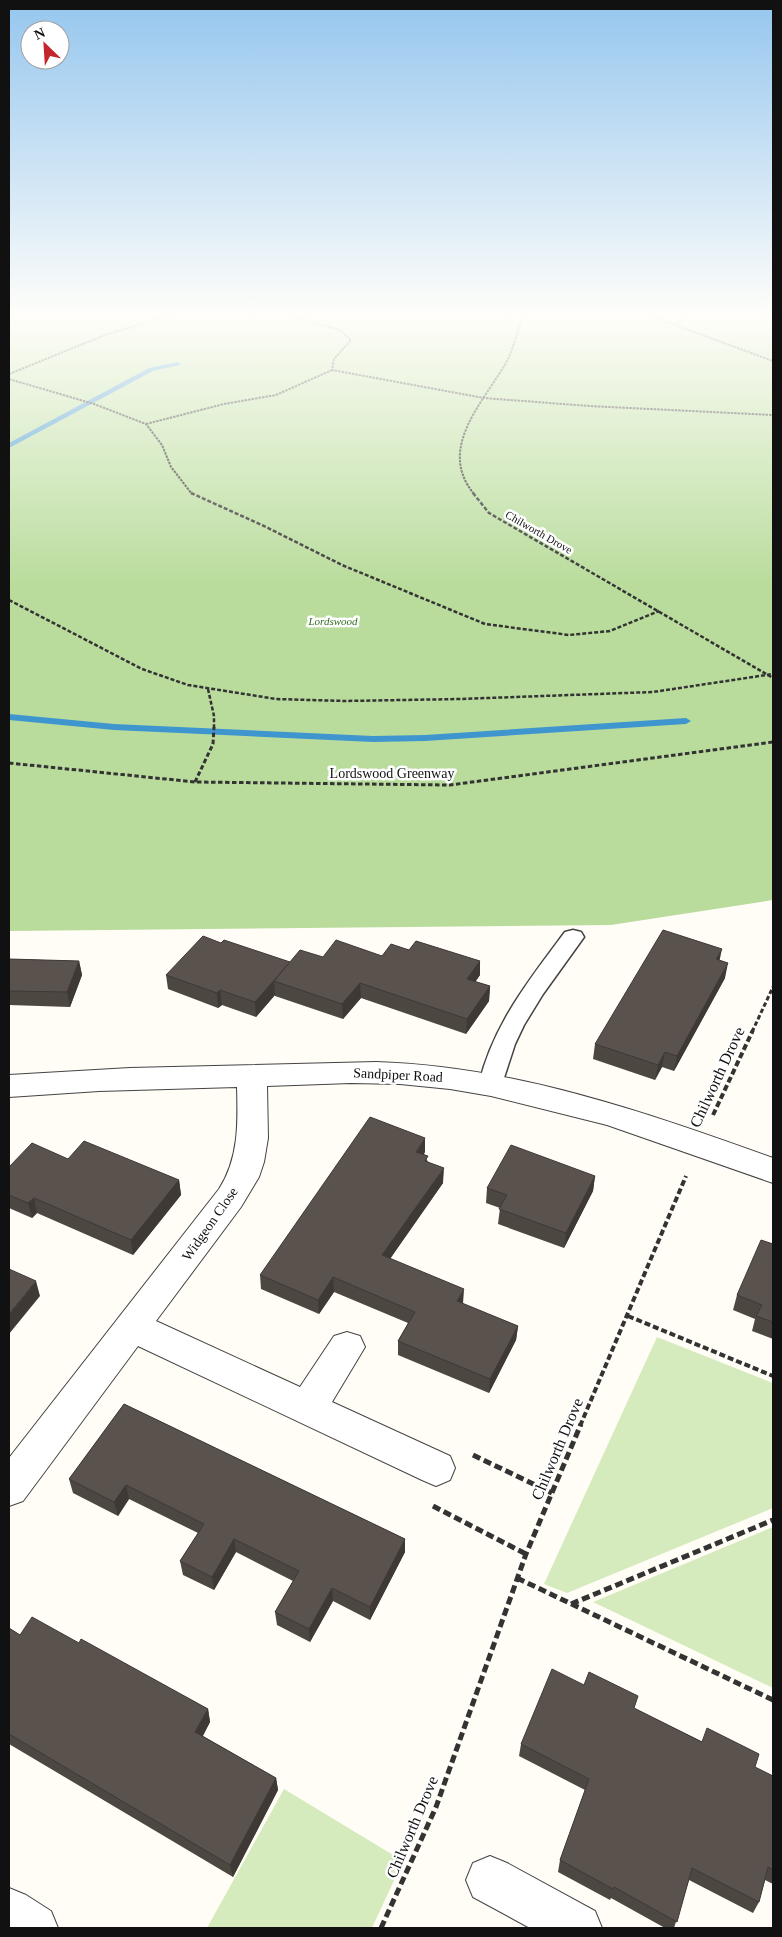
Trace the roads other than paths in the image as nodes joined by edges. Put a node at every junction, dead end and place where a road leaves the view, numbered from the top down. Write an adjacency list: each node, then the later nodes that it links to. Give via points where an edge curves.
1 (573, 937): 3 (lane, via 513,1024 497,1056)
2 (252, 1076): 3 (street, Sandpiper Road, via 409,1073); 4 (street, Sandpiper Road, via 68,1081); 6 (street, Widgeon Close, via 254,1122 244,1173 207,1230)
3 (491, 1084): 5 (street, Sandpiper Road, via 574,1105 700,1144)
4 (9, 1086)
5 (773, 1171)
6 (133, 1327): 8 (street); 10 (street, Widgeon Close)
7 (347, 1347): 8 (street)
8 (307, 1408): 9 (street)
9 (436, 1468)
10 (9, 1488)
11 (490, 1880): 14 (street)
12 (9, 1912): 13 (street)
13 (34, 1928)
14 (578, 1928)

